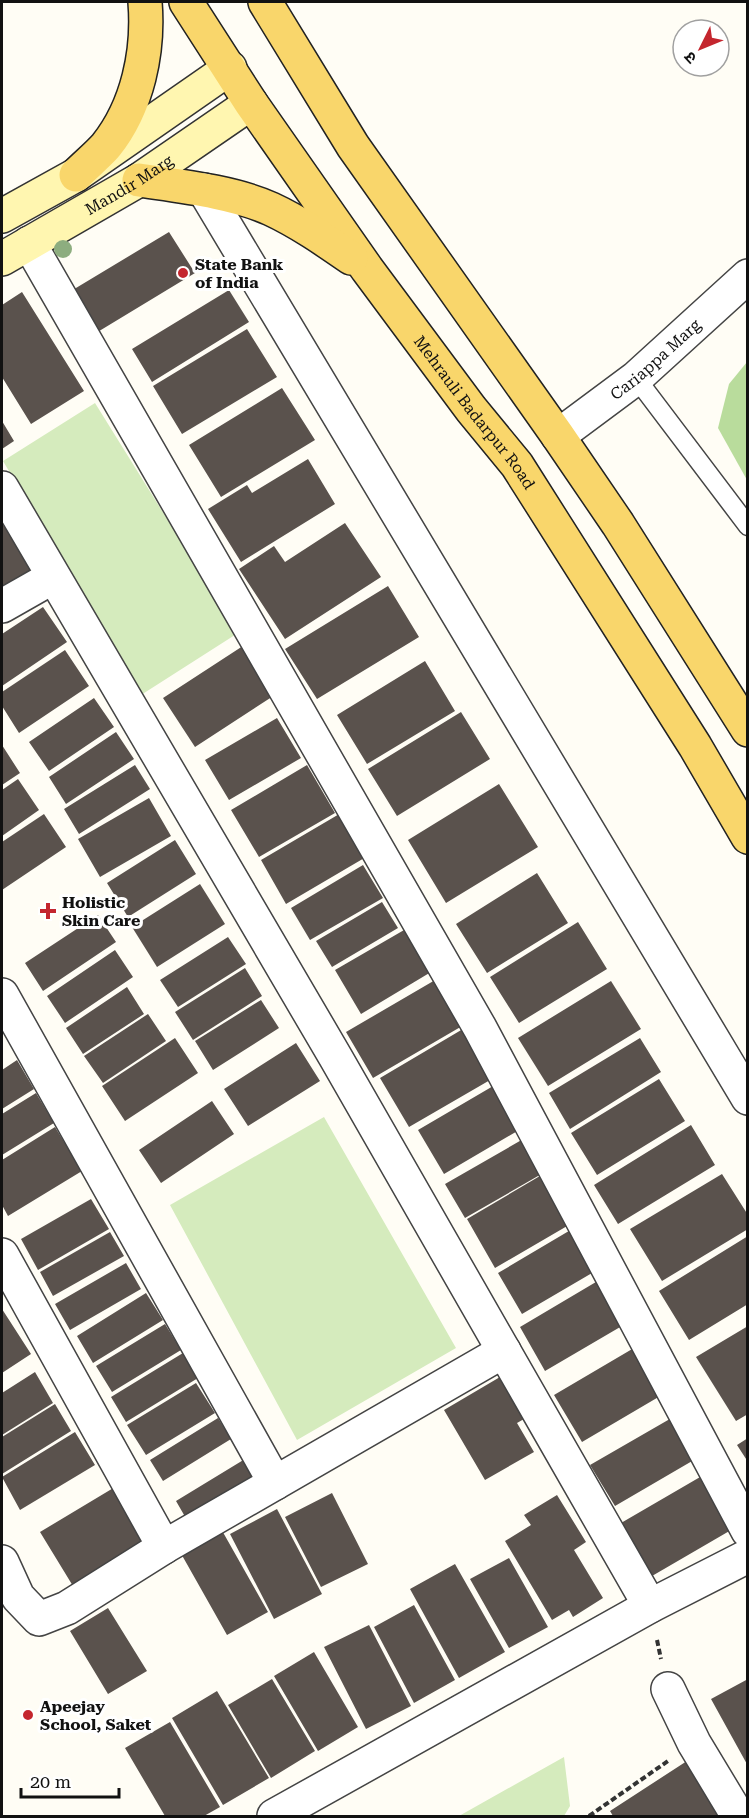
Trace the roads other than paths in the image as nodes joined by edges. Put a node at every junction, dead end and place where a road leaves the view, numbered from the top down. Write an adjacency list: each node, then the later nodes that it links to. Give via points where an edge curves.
1 (145, 2): 6 (main road, via 144,54 134,94 105,147)
2 (186, 2): 4 (main road, Mehrauli Badarpur Road)
3 (265, 2): 14 (main road, via 353,146)
4 (230, 68): 5 (main road, Mehrauli Badarpur Road); 6 (main road)
5 (251, 104): 7 (main road, Mandir Marg); 11 (main road, Mehrauli Badarpur Road)
6 (76, 175): 9 (main road)
7 (139, 180): 8 (main road); 10 (main road, Mandir Marg)
8 (204, 190): 11 (main road, via 270,208); 22 (street)
9 (2, 216)
10 (15, 251): 26 (street, via 480,1028)
11 (367, 269): 20 (main road, Mehrauli Badarpur Road, via 471,409 518,465 695,746)
12 (747, 276): 13 (street, Cariappa Marg)
13 (636, 378): 14 (street, Cariappa Marg); 16 (lane)
14 (558, 436): 19 (main road)
15 (2, 488): 17 (street)
16 (747, 526)
17 (53, 577): 18 (street); 24 (street)
18 (2, 606)
19 (747, 730)
20 (747, 837)
21 (2, 995): 25 (street)
22 (747, 1098)
23 (2, 1255): 27 (street)
24 (504, 1351): 25 (street); 30 (street)
25 (275, 1483): 27 (street)
26 (747, 1531)
27 (164, 1547): 29 (street, via 67,1608 39,1618 18,1597)
28 (747, 1556): 30 (street)
29 (2, 1562)
30 (650, 1606): 32 (street)
31 (668, 1689): 33 (street, via 694,1743)
32 (274, 1816)
33 (738, 1816)

